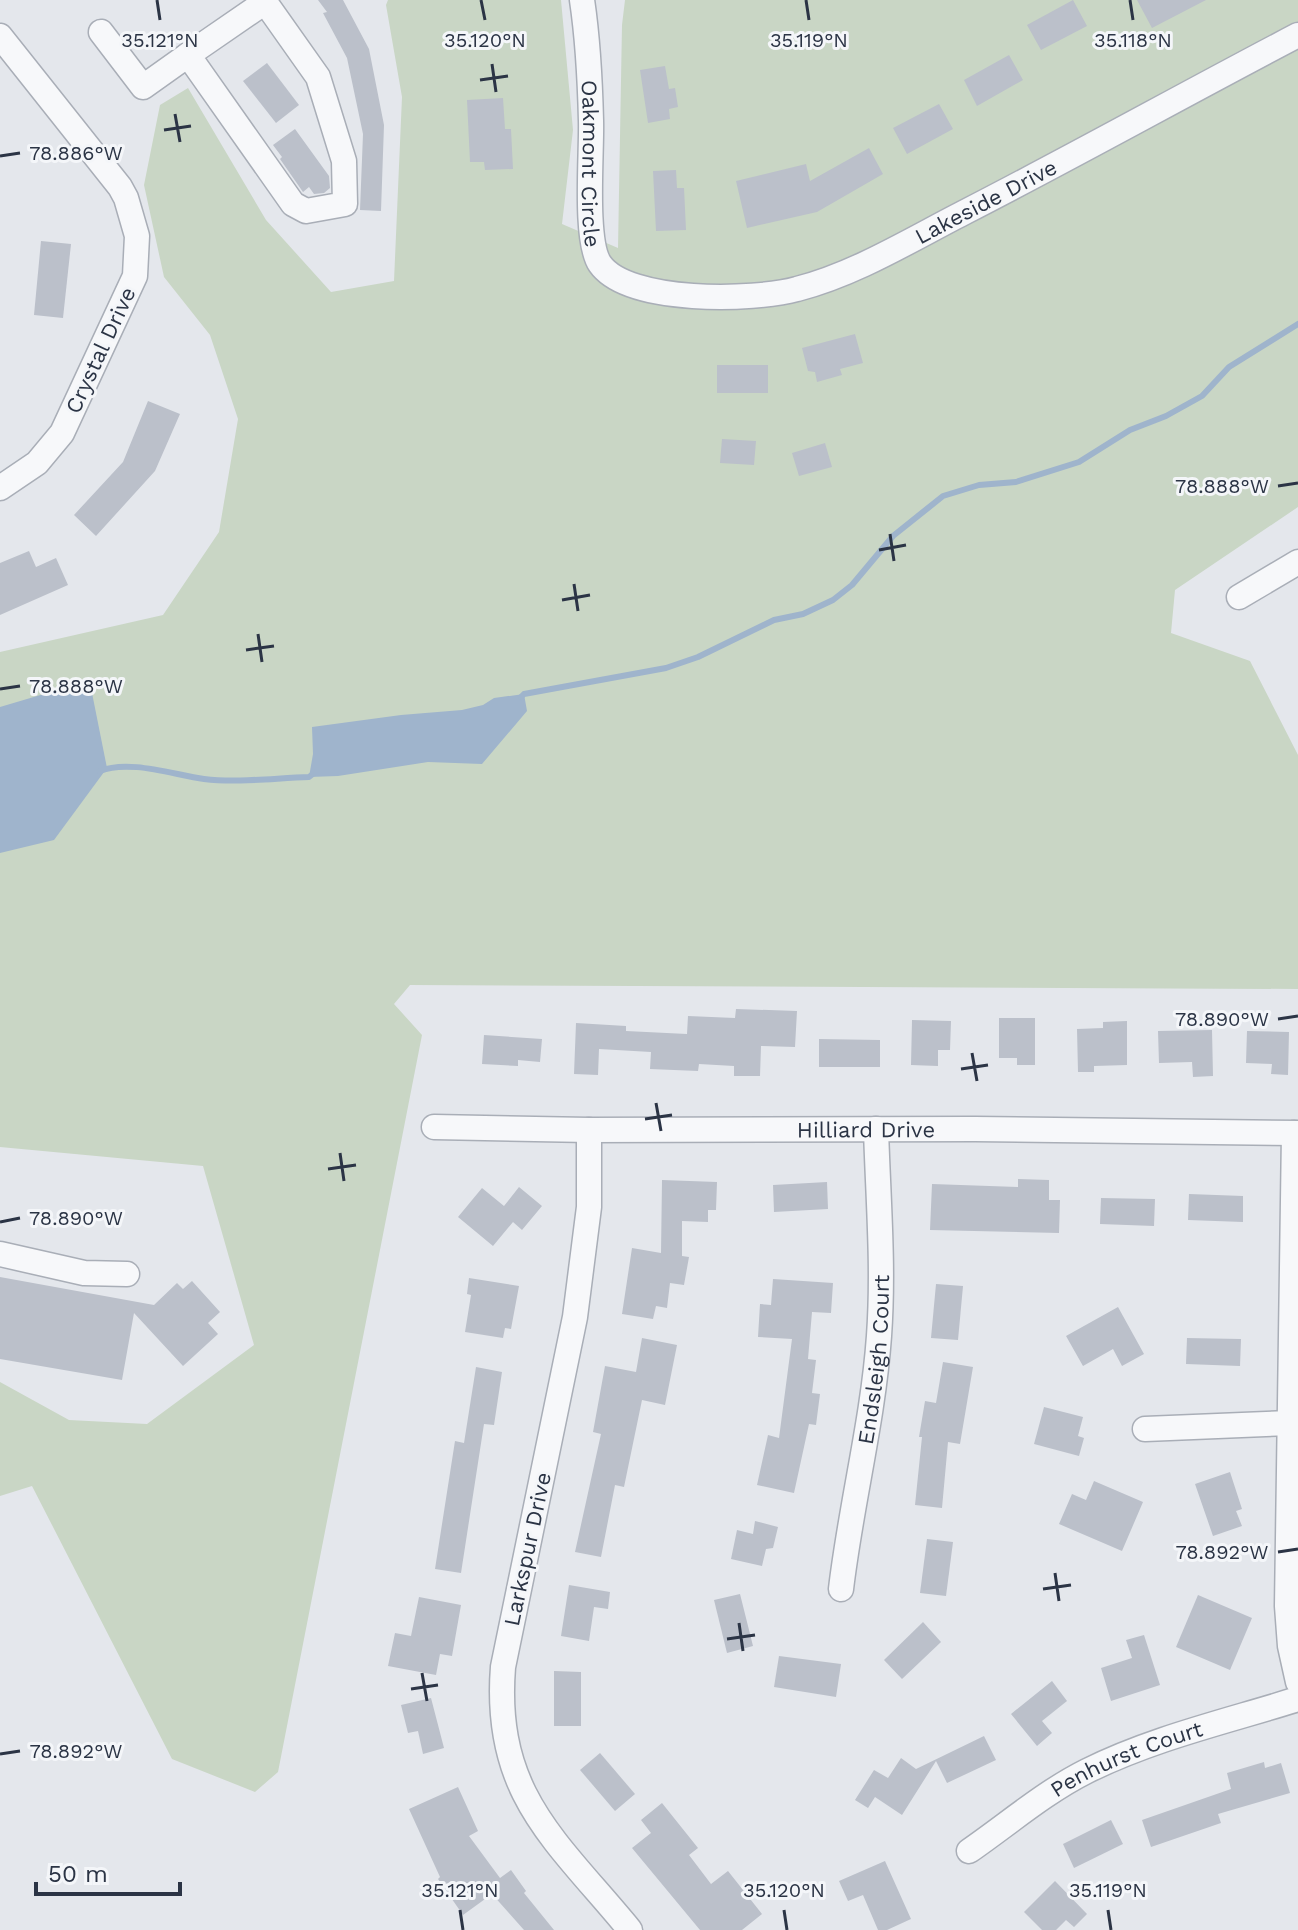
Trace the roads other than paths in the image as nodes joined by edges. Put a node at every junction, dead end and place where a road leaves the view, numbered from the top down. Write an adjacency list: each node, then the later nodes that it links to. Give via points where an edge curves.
1 (582, 0): 7 (street, Oakmont Circle, via 593,244 607,273)
2 (254, 4): 6 (street); 6 (street, via 318,77 344,161 345,204 306,211 293,204)
3 (101, 32): 6 (street, via 143,87)
4 (1298, 35): 7 (street, Lakeside Drive, via 834,277 771,295 696,297)
5 (0, 36): 8 (street, Crystal Drive, via 120,187 137,249 135,276 62,433 37,463)
6 (188, 55)
7 (652, 290)
8 (0, 488)
9 (1298, 562): 10 (street)
10 (1239, 597)
11 (434, 1127): 13 (street, Hilliard Drive)
12 (876, 1129): 13 (street, Hilliard Drive); 14 (street, Hilliard Drive); 19 (street, Endsleigh Court, via 879,1338)
13 (589, 1130): 23 (street, Larkspur Drive, via 589,1207 575,1317 503,1667 502,1720 513,1771 537,1818)
14 (1296, 1133): 17 (street)
15 (0, 1254): 16 (street, via 84,1273)
16 (127, 1274)
17 (1291, 1423): 18 (street); 20 (street, via 1287,1606)
18 (1145, 1429)
19 (841, 1589)
20 (1298, 1682)
21 (1298, 1699): 22 (street, Penhurst Court, via 1151,1744 1086,1771)
22 (969, 1851)
23 (630, 1930)

